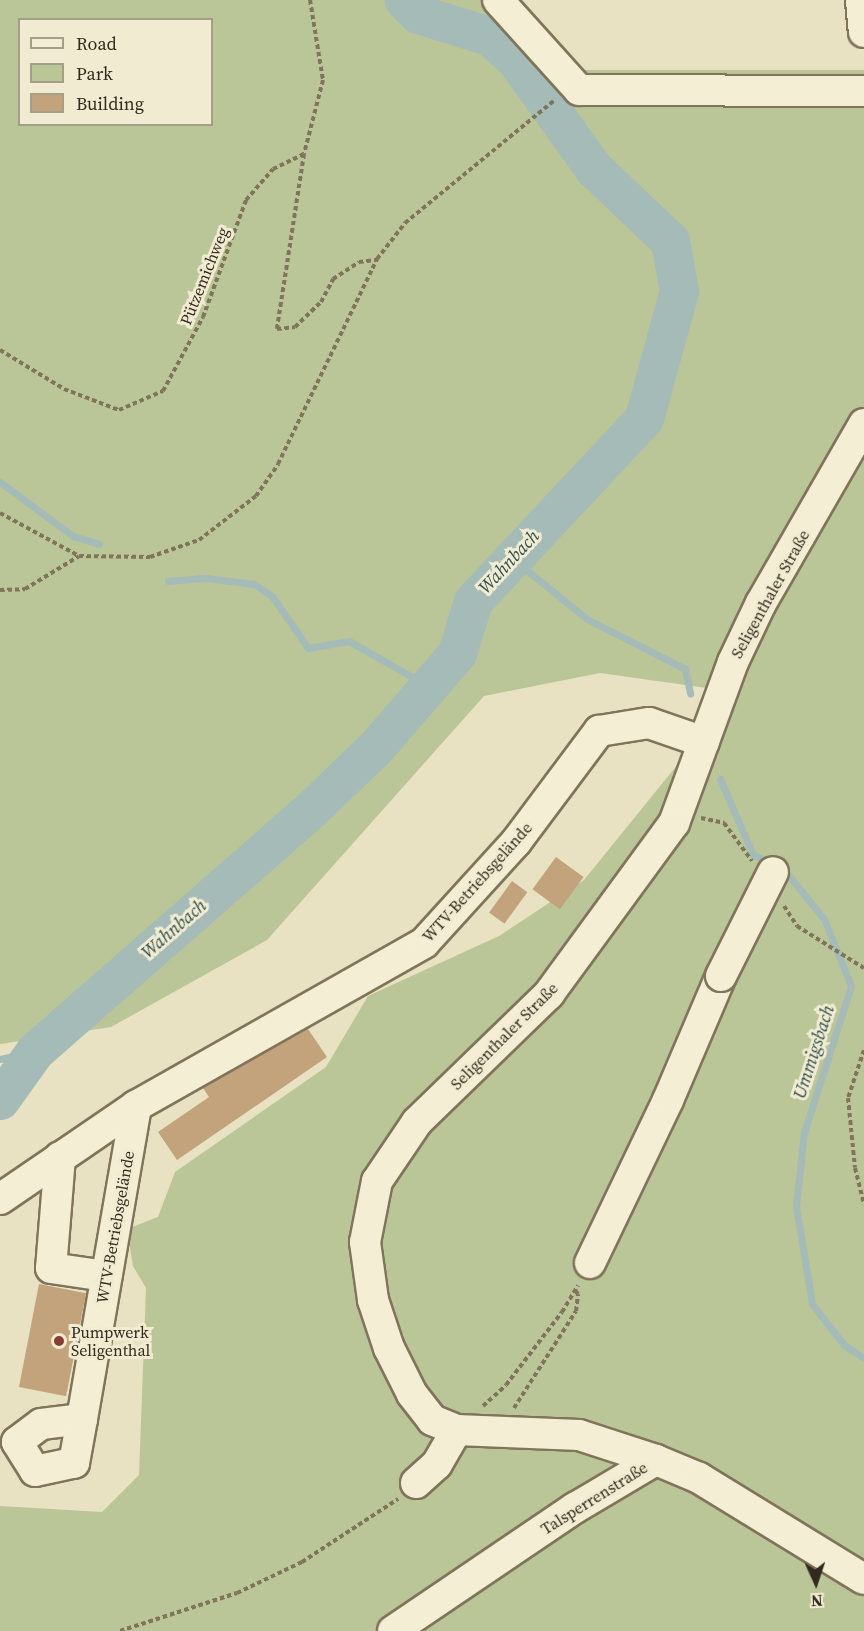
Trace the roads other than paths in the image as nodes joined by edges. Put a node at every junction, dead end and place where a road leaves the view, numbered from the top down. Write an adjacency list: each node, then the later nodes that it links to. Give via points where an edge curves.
1 (498, 0): 4 (street, via 579,90)
2 (861, 0): 3 (street)
3 (864, 32)
4 (864, 90)
5 (864, 424): 6 (street, Seligenthaler Straße, via 761,603 733,662)
6 (704, 742): 8 (street, WTV-Betriebsgelände, via 649,723 599,731 516,842 424,943); 14 (street, Seligenthaler Straße, via 674,823 596,935 549,994 417,1122 377,1181 365,1242 373,1300 389,1348 412,1394 432,1420)
7 (774, 872): 11 (street, bridge, via 721,976 668,1100)
8 (136, 1106): 9 (street, WTV-Betriebsgelände); 12 (street, WTV-Betriebsgelände)
9 (60, 1157): 10 (street, WTV-Betriebsgelände); 12 (street, via 51,1268)
10 (0, 1199)
11 (590, 1263)
12 (106, 1276): 13 (street, WTV-Betriebsgelände)
13 (82, 1419)
14 (457, 1430): 15 (street, Seligenthaler Straße, via 579,1435); 16 (street, via 437,1464)
15 (656, 1460): 17 (street, Talsperrenstraße, via 699,1478); 18 (street, Talsperrenstraße, via 575,1508)
16 (417, 1483)
17 (864, 1579)
18 (393, 1631)

